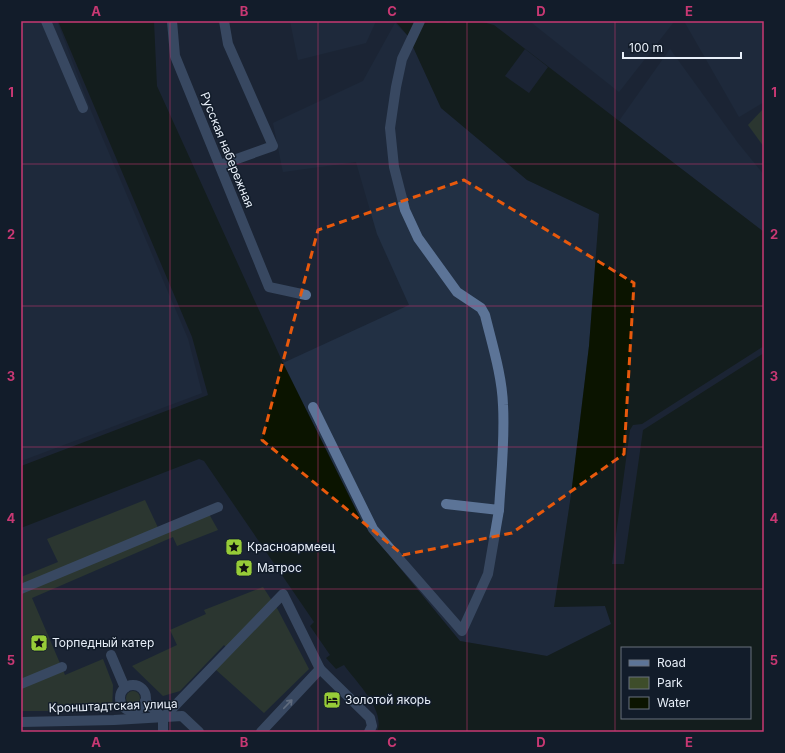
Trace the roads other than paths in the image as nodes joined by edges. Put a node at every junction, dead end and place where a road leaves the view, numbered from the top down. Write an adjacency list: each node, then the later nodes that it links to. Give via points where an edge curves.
1 (46, 21): 5 (street)
2 (172, 21): 6 (street, Русская набережная, via 175,56)
3 (224, 21): 6 (street, via 228,44 273,146)
4 (420, 21): 11 (street, via 399,73 390,128 394,167 405,210 418,238 458,292 481,308 485,315 503,405)
5 (83, 108)
6 (220, 165): 7 (street, Русская набережная, via 269,287)
7 (306, 295)
8 (313, 407): 11 (street, via 373,529 462,631 488,574)
9 (446, 504): 11 (street)
10 (218, 507): 12 (street)
11 (499, 510)
12 (21, 589)
13 (111, 655): 17 (street)
14 (62, 667): 16 (street)
15 (320, 669): 20 (street, via 283,594); 24 (street, one-way to 15); 25 (street, via 370,718 372,726)
16 (21, 684)
17 (125, 688): 18 (street, via 132,685 141,686); 19 (street, via 121,694 121,702)
18 (145, 701): 19 (street); 20 (street)
19 (129, 715): 20 (street, Кронштадтская улица); 21 (street, Кронштадтская улица)
20 (163, 718): 22 (street); 23 (street, Кронштадтская улица, via 182,716)
21 (21, 722)
22 (163, 732)
23 (199, 732)
24 (261, 732)
25 (369, 732)

